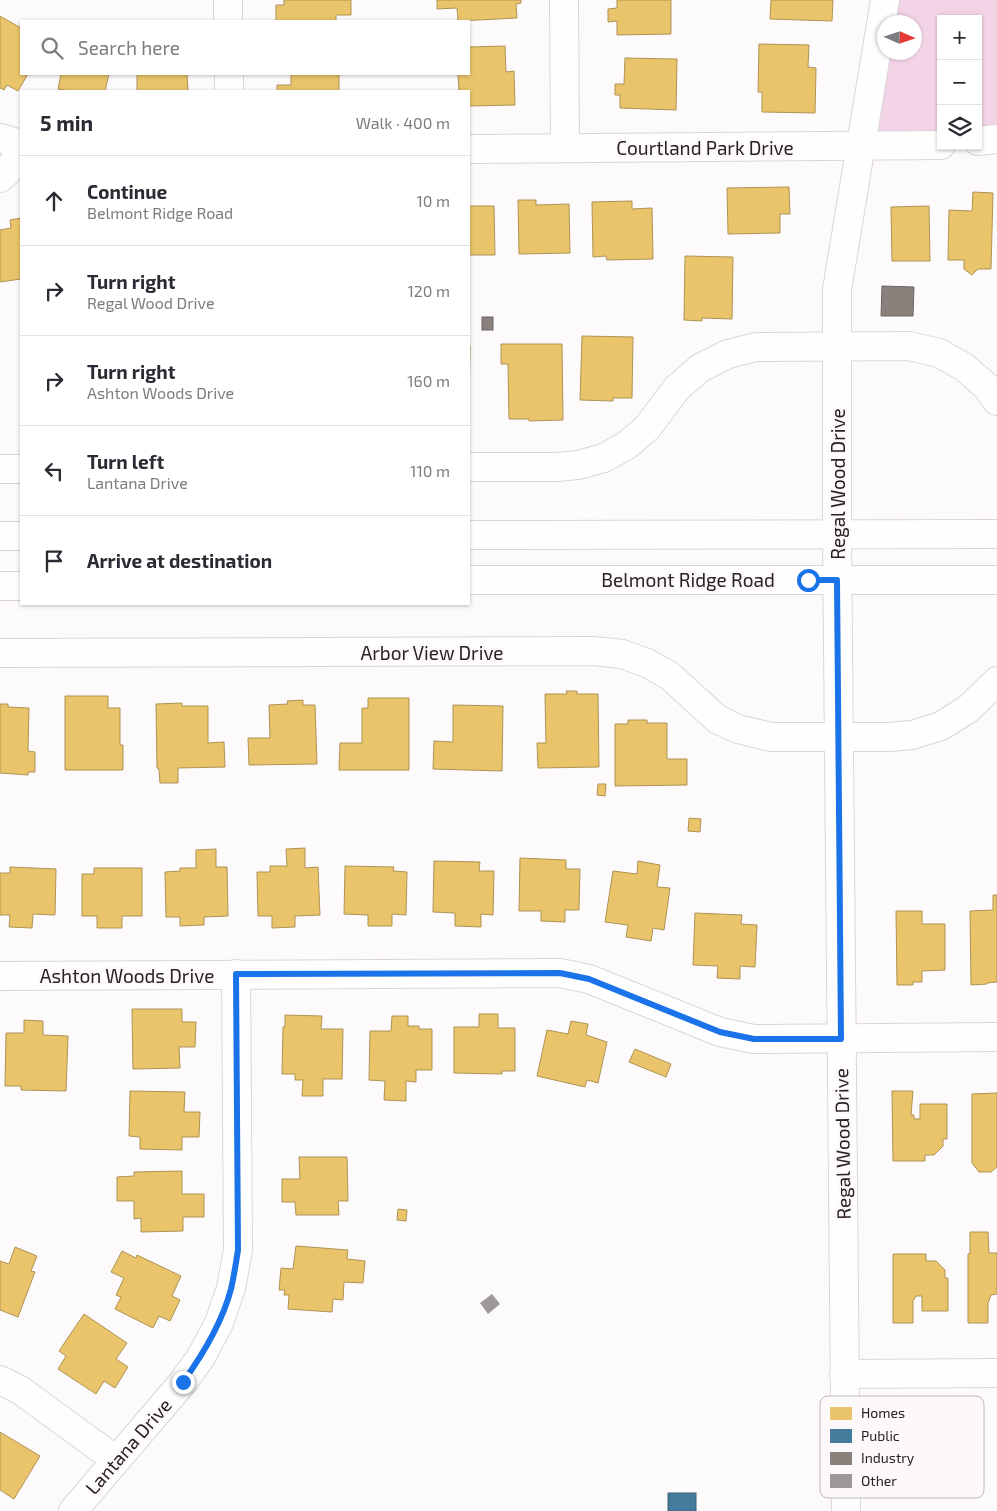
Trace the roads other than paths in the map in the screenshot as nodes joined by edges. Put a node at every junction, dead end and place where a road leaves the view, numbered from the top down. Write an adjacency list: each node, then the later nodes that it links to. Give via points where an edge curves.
1 (228, 0): 4 (street)
2 (564, 0): 13 (street)
3 (884, 0): 12 (street, Regal Wood Drive)
4 (228, 20)
5 (229, 75): 6 (street)
6 (229, 90)
7 (0, 138): 10 (street)
8 (997, 139): 9 (street)
9 (982, 141)
10 (20, 144)
11 (937, 145): 12 (street, Courtland Park Drive)
12 (860, 146): 13 (street, Courtland Park Drive); 17 (street, Regal Wood Drive, via 837,290)
13 (566, 148): 14 (street, Courtland Park Drive)
14 (470, 149)
15 (20, 150): 16 (street)
16 (0, 178)
17 (837, 345): 18 (street, via 909,346 939,353 964,367 986,386); 19 (street, via 756,347 728,354 700,368 677,388 647,428 604,458 556,467); 24 (street, Regal Wood Drive)
18 (997, 401)
19 (470, 467)
20 (0, 469): 21 (street)
21 (20, 469)
22 (997, 534): 24 (street)
23 (470, 535): 24 (street)
24 (837, 535): 28 (street, Regal Wood Drive)
25 (0, 536): 26 (street)
26 (20, 536)
27 (470, 580): 28 (street, Belmont Ridge Road)
28 (837, 580): 29 (street, Belmont Ridge Road); 34 (street, Regal Wood Drive)
29 (997, 580)
30 (0, 586): 31 (street)
31 (20, 586)
32 (0, 653): 34 (street, Arbor View Drive, via 593,651 622,654 647,663 670,676 717,719 738,729 771,737)
33 (997, 682): 34 (street, Arbor View Drive, via 968,709 941,726 912,735)
34 (839, 737): 38 (street, Regal Wood Drive)
35 (236, 974): 36 (street, Ashton Woods Drive); 38 (street, Ashton Woods Drive, via 560,973 589,979 720,1032 754,1039); 43 (street, Lantana Drive, via 238,1250 231,1288 220,1323 201,1358)
36 (0, 976)
37 (997, 1037): 38 (street, Ashton Woods Drive)
38 (841, 1039): 40 (street, Regal Wood Drive)
39 (997, 1373): 40 (street)
40 (844, 1374): 42 (street, Regal Wood Drive)
41 (0, 1380): 43 (street, via 20,1390)
42 (844, 1396)
43 (116, 1460): 45 (street, Lantana Drive)
44 (846, 1498): 46 (street, Regal Wood Drive)
45 (72, 1511)
46 (846, 1511)

